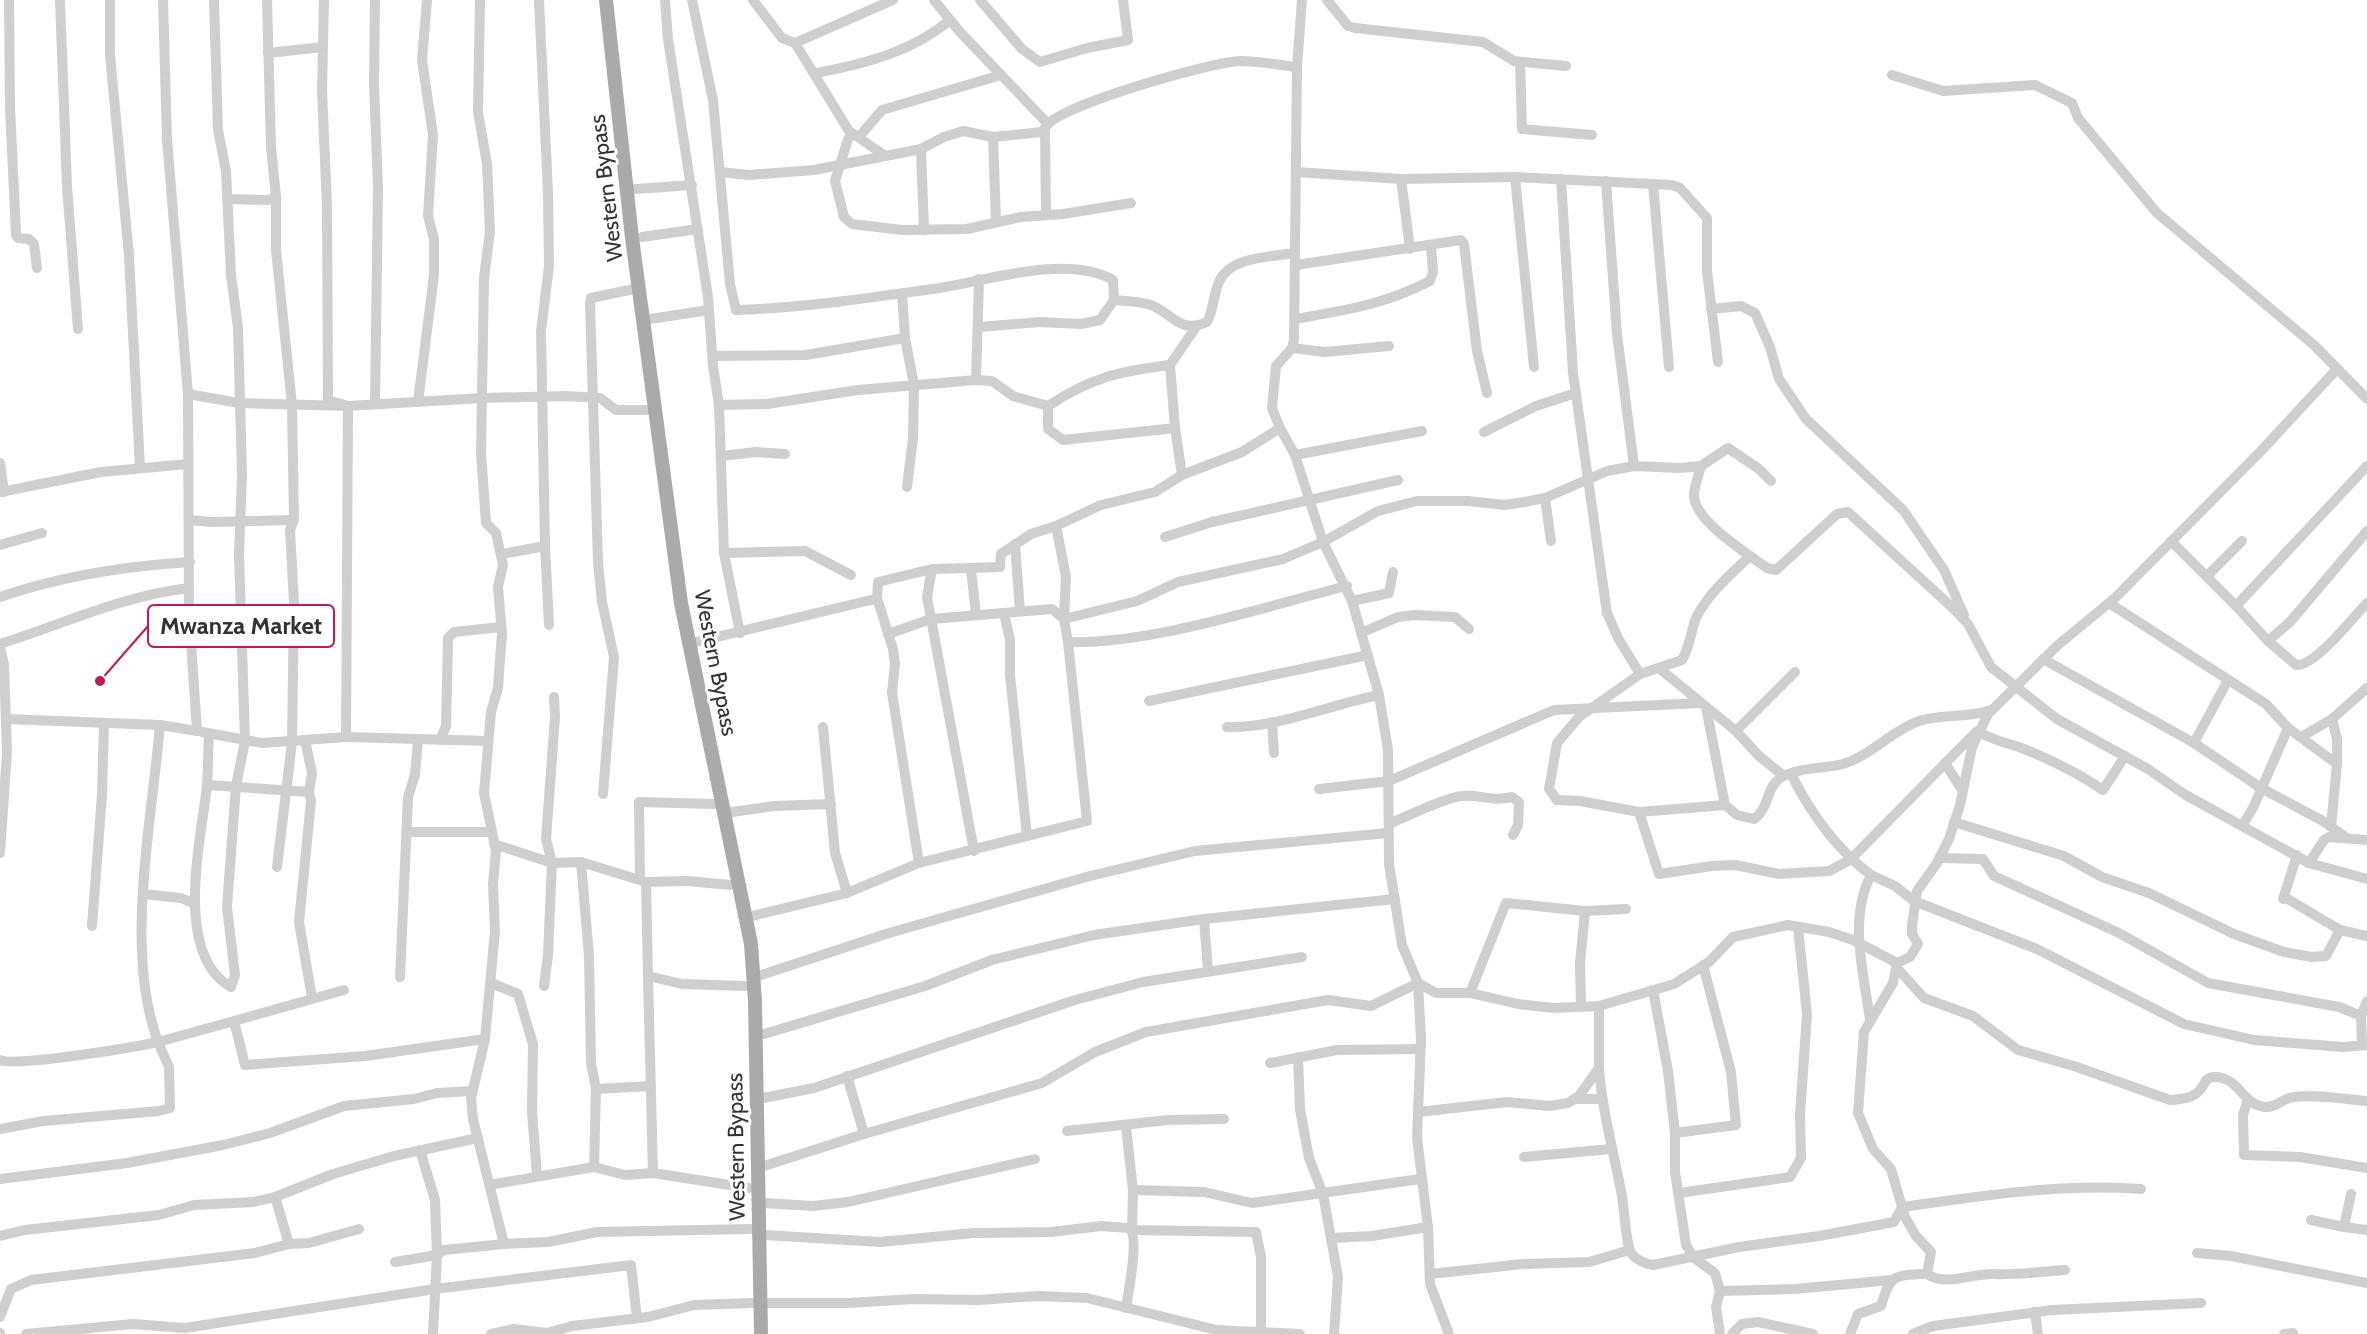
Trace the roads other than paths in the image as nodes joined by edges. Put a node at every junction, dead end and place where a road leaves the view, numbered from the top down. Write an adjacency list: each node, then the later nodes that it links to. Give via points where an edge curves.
1 (9, 0): 60 (street, via 16,235 34,244)
2 (60, 0): 71 (street, via 66,174)
3 (110, 0): 110 (street, via 110,55 129,256)
4 (163, 0): 85 (street, via 167,139)
5 (214, 0): 49 (street, via 218,130)
6 (267, 0): 25 (street)
7 (324, 0): 24 (street)
8 (375, 0): 92 (street)
9 (427, 0): 90 (street, via 422,60 433,135 428,216 434,239 434,275)
10 (480, 0): 87 (street, via 478,112 487,164 490,231 484,278)
11 (539, 0): 86 (street, via 549,256 540,331)
12 (606, 0): 62 (main road, Western Bypass)
13 (665, 0): 46 (street)
14 (692, 0): 39 (street, via 709,75)
15 (755, 0): 23 (street, via 782,38)
16 (893, 0): 23 (street)
17 (934, 0): 22 (street)
18 (980, 0): 19 (street, via 1022,49 1040,62 1128,40)
19 (1123, 0)
20 (1302, 0): 28 (street)
21 (1327, 0): 26 (street, via 1348,26 1483,42)
22 (950, 20): 29 (street, via 921,42); 30 (street)
23 (795, 43): 29 (street)
24 (323, 47): 25 (street); 95 (street, via 328,400)
25 (268, 53): 48 (street)
26 (1520, 62): 27 (street); 33 (street, via 1522,129)
27 (1566, 66)
28 (1297, 67): 32 (street, via 1241,61 1206,69 1137,86 1072,110); 40 (street)
29 (816, 74): 34 (street)
30 (1001, 75): 32 (street); 34 (street, via 882,110)
31 (1892, 75): 80 (street, via 1942,91 2035,85 2070,102 2078,118 2157,213 2284,319)
32 (1047, 127): 35 (street, via 1038,134); 51 (street, via 1043,148)
33 (1592, 135)
34 (856, 136): 37 (street); 38 (street, via 848,140)
35 (993, 137): 36 (street, via 963,131); 52 (street)
36 (921, 149): 37 (street); 54 (street)
37 (878, 155): 38 (street)
38 (841, 163): 39 (street, via 784,174); 54 (street, via 835,181 847,221 877,229)
39 (720, 172): 63 (street, via 736,310)
40 (1296, 172): 42 (street); 58 (street)
41 (1515, 177): 42 (street); 43 (street); 78 (street)
42 (1401, 179): 57 (street)
43 (1561, 179): 44 (street); 84 (street)
44 (1606, 181): 45 (street); 107 (street, via 1617,334)
45 (1653, 184): 65 (street, via 1680,188 1705,214); 79 (street)
46 (692, 185): 47 (street); 53 (street)
47 (636, 189)
48 (276, 197): 49 (street); 93 (street, via 276,250)
49 (227, 199): 91 (street, via 238,328)
50 (1131, 203): 51 (street)
51 (1047, 214): 52 (street)
52 (996, 221): 54 (street, via 967,229)
53 (698, 230): 55 (street); 66 (street)
54 (924, 230)
55 (642, 237)
56 (1431, 246): 57 (street); 68 (street, via 1430,281 1368,306); 83 (street, via 1456,240 1464,244 1477,351)
57 (1410, 249): 59 (street)
58 (1295, 253): 59 (street); 70 (street, via 1248,260 1224,273 1217,284 1208,322)
59 (1296, 265): 68 (street)
60 (37, 267)
61 (979, 279): 63 (street); 64 (street, via 1007,273 1086,272 1113,280); 69 (street)
62 (639, 288): 88 (street, via 591,298); 364 (main road, Western Bypass, via 681,603 751,944)
63 (902, 293): 72 (street)
64 (1114, 300): 69 (street, via 1100,320 1081,324 1039,322); 70 (street, via 1150,304 1179,324)
65 (1711, 309): 76 (street); 155 (street, via 1741,306 1755,313 1779,379 1806,419 1903,510 1944,570)
66 (709, 310): 67 (street); 75 (street)
67 (650, 319)
68 (1294, 319): 74 (street)
69 (979, 327): 81 (street)
70 (1196, 327): 77 (street)
71 (78, 329)
72 (905, 338): 75 (street, via 806,355); 82 (street)
73 (1389, 346): 74 (street, via 1325,352)
74 (1292, 348): 99 (street, via 1279,361 1274,375 1272,408)
75 (714, 356): 94 (street)
76 (1718, 362)
77 (1170, 365): 96 (street, via 1121,371 1070,392); 98 (street)
78 (1534, 367)
79 (1669, 367)
80 (2337, 369): 89 (street); 127 (street)
81 (976, 380): 82 (street); 96 (street, via 992,381 1012,396)
82 (914, 385): 94 (street, via 767,404); 115 (street)
83 (1487, 393)
84 (1576, 393): 101 (street, via 1536,406); 112 (street)
85 (188, 394): 91 (street); 106 (street)
86 (541, 396): 87 (street); 88 (street); 132 (street)
87 (482, 398): 90 (street); 134 (street, via 486,523 496,533)
88 (594, 398): 97 (street, via 616,410); 214 (street, via 598,563 614,657)
89 (2367, 399)
90 (418, 402): 92 (street)
91 (239, 403): 93 (street); 121 (street)
92 (375, 404): 95 (street)
93 (292, 405): 95 (street); 120 (street)
94 (719, 405): 104 (street)
95 (348, 406): 192 (street)
96 (1048, 406): 98 (street, via 1048,429 1063,440)
97 (646, 410)
98 (1175, 428): 111 (street)
99 (1280, 428): 103 (street); 111 (street, via 1242,452)
100 (1422, 431): 103 (street)
101 (1484, 432)
102 (785, 454): 104 (street)
103 (1296, 455): 118 (street)
104 (721, 456): 133 (street)
105 (0, 463): 116 (street)
106 (188, 464): 110 (street); 119 (street)
107 (1634, 466): 108 (street); 112 (street)
108 (1701, 466): 114 (street, via 1728,448); 135 (street, via 1694,496 1698,509)
109 (2367, 466): 149 (street)
110 (140, 467): 116 (street)
111 (1182, 475): 122 (street, via 1155,492 1101,505)
112 (1589, 477): 117 (street); 170 (street, via 1607,613)
113 (1398, 480): 118 (street)
114 (1771, 481)
115 (907, 487)
116 (2, 492)
117 (1545, 498): 126 (street); 129 (street, via 1505,505 1417,501 1378,511)
118 (1309, 500): 125 (street); 129 (street)
119 (189, 520): 121 (street); 136 (street)
120 (294, 520): 121 (street); 199 (street, via 290,530 294,603)
121 (240, 522): 197 (street)
122 (1056, 526): 130 (street); 153 (street, via 1066,577)
123 (2367, 531): 162 (street, via 2290,622)
124 (42, 533): 131 (street)
125 (1165, 537)
126 (1551, 541)
127 (2171, 541): 141 (street); 147 (street)
128 (2242, 541): 141 (street)
129 (1323, 542): 142 (street, via 1338,576); 153 (street, via 1283,559 1178,582 1137,601)
130 (1015, 544): 138 (street, via 1001,554 1000,567); 150 (street)
131 (0, 545)
132 (545, 546): 134 (street); 156 (street)
133 (724, 553): 140 (street, via 805,551); 159 (street)
134 (502, 554): 157 (street, via 498,587)
135 (1750, 556): 155 (street, via 1776,570 1837,514 1848,512); 168 (street, via 1695,618 1682,660)
136 (190, 562): 143 (street); 144 (street, via 98,573)
137 (932, 569): 138 (street); 145 (street, via 878,582); 154 (street, via 927,597)
138 (971, 570): 152 (street)
139 (1393, 572): 146 (street, via 1389,593)
140 (851, 575)
141 (2207, 576): 149 (street)
142 (1347, 586): 146 (street); 164 (street, via 1161,631)
143 (189, 588): 165 (street, via 111,604); 189 (street)
144 (0, 597)
145 (877, 600): 159 (street); 161 (street)
146 (1352, 601): 160 (street)
147 (2109, 603): 167 (street); 171 (street)
148 (2367, 603): 162 (street, via 2306,664 2296,665)
149 (2236, 606): 162 (street)
150 (1020, 612): 151 (street); 153 (street, via 1052,609)
151 (1004, 613): 152 (street); 227 (street, via 1010,640 1010,675)
152 (976, 614): 154 (street)
153 (1064, 619): 164 (street)
154 (931, 620): 161 (street); 231 (street)
155 (1968, 624): 172 (street, via 1982,656)
156 (549, 625)
157 (501, 627): 196 (street, via 454,632 448,638 446,726); 198 (street, via 498,688)
158 (1469, 629): 160 (street, via 1455,618 1414,615 1398,617)
159 (740, 633): 163 (street)
160 (1361, 633): 166 (street)
161 (888, 634): 238 (street, via 895,664 892,693)
162 (2268, 641)
163 (696, 642)
164 (1068, 642): 227 (street, via 1088,818)
165 (0, 646): 180 (street)
166 (1368, 655): 174 (street); 176 (street)
167 (2043, 659): 172 (street); 200 (street)
168 (1660, 669): 170 (street); 177 (street)
169 (1795, 672): 190 (street)
170 (1640, 674): 178 (street)
171 (2228, 680): 188 (street, via 2266,704); 200 (street)
172 (2014, 688): 179 (street); 202 (street, via 2057,719)
173 (2367, 688): 181 (street)
174 (1379, 695): 182 (street); 206 (street)
175 (554, 697): 237 (street, via 546,839)
176 (1149, 701)
177 (1703, 705): 178 (street); 190 (street); 217 (street)
178 (1590, 708): 206 (street, via 1544,713); 219 (street, via 1557,743 1548,781 1552,797)
179 (1991, 710): 187 (street); 205 (street, via 1973,716 1920,721 1847,763)
180 (4, 715): 183 (street); 232 (street)
181 (2332, 719): 193 (street); 204 (street)
182 (1272, 722): 186 (street); 201 (street)
183 (104, 723): 184 (street); 254 (street)
184 (160, 725): 189 (street); 246 (street)
185 (823, 727): 216 (street)
186 (1227, 727)
187 (1981, 728): 202 (street, via 1994,741 2018,747 2103,790); 203 (street); 212 (street, via 1972,747)
188 (2288, 728): 193 (street); 209 (street)
189 (197, 731): 191 (street)
190 (1736, 731): 205 (street, via 1759,756)
191 (209, 735): 197 (street); 207 (street)
192 (346, 737): 194 (street); 195 (street)
193 (2301, 737): 204 (street)
194 (305, 740): 199 (street); 213 (street, via 312,773)
195 (418, 740): 196 (street); 224 (street)
196 (440, 740): 198 (street)
197 (245, 741): 199 (street); 208 (street)
198 (488, 741): 225 (street, via 484,793)
199 (292, 742): 210 (street)
200 (2194, 743): 209 (street)
201 (1274, 753)
202 (2125, 756): 221 (street)
203 (1945, 763): 212 (street); 235 (street)
204 (2337, 764): 222 (street)
205 (1787, 775): 217 (street, via 1775,783 1766,807 1754,819 1737,815); 235 (street)
206 (1389, 781): 211 (street); 223 (street)
207 (207, 785): 208 (street); 249 (street)
208 (236, 786): 210 (street); 249 (street, via 227,907 235,975 231,987 209,968 202,952)
209 (2261, 788): 221 (street); 222 (street)
210 (287, 789): 213 (street); 240 (street)
211 (1319, 789)
212 (1962, 790): 220 (street)
213 (309, 792): 273 (street, via 299,922)
214 (603, 794)
215 (716, 804): 243 (street, via 639,802)
216 (831, 804): 218 (street); 245 (street, via 835,853)
217 (1725, 805): 219 (street)
218 (732, 812)
219 (1639, 812): 235 (street, via 1659,874 1723,866 1779,874 1829,871)
220 (1954, 822): 234 (street); 256 (street, via 2064,856 2102,877 2149,893 2234,934 2284,952 2326,956)
221 (2242, 826): 233 (street)
222 (2331, 827): 228 (street)
223 (1389, 828): 226 (street, via 1460,796 1490,800 1512,797 1519,802 1520,811); 247 (street, via 1389,864); 263 (street, via 1195,851 897,930)
224 (406, 832): 225 (street); 265 (street)
225 (490, 832): 230 (street)
226 (1513, 835)
227 (1027, 836): 231 (street)
228 (2344, 836): 229 (street); 239 (street, via 2324,840)
229 (2365, 838)
230 (494, 844): 237 (street); 266 (street)
231 (974, 851): 238 (street)
232 (0, 853)
233 (2297, 855): 239 (street); 256 (street, via 2283,899)
234 (1939, 858): 248 (street); 277 (street, via 1983,859 1994,876 2119,933 2208,983 2339,1007)
235 (1850, 860): 241 (street)
236 (581, 862): 237 (street); 243 (street); 291 (street, via 590,956 591,1063)
237 (552, 863): 268 (street)
238 (919, 863): 245 (street)
239 (2309, 863): 242 (street)
240 (277, 867)
241 (1871, 875): 248 (street, via 1895,886); 258 (street, via 1864,888)
242 (2367, 879)
243 (643, 881): 244 (street); 264 (street)
244 (731, 885)
245 (847, 893): 252 (street)
246 (143, 894): 249 (street, via 181,898); 282 (street, via 145,978)
247 (1395, 899): 253 (street); 267 (street, via 1402,945)
248 (1914, 901): 261 (street, via 1912,934 1918,944 1910,957); 283 (street, via 2037,949 2184,1023 2254,1040)
249 (195, 904)
250 (1626, 909): 251 (street)
251 (1585, 911): 272 (street, via 1506,903); 275 (street)
252 (752, 916)
253 (1204, 919): 262 (street); 280 (street, via 1094,935 992,960 925,986)
254 (92, 926)
255 (1798, 927): 258 (street, via 1829,932); 260 (street, via 1774,927 1732,937); 321 (street, via 1807,1014 1798,1167 1790,1177)
256 (2340, 930): 257 (street)
257 (2367, 936)
258 (1859, 943): 261 (street); 278 (street)
259 (1302, 957): 262 (street)
260 (1703, 965): 271 (street, via 1674,984); 303 (street, via 1731,1072 1736,1125)
261 (1897, 965): 278 (street, via 1893,983); 296 (street, via 1924,998 1973,1016 2018,1050 2169,1100 2186,1099 2212,1077 2228,1079)
262 (1208, 971): 289 (street, via 1075,999)
263 (761, 975)
264 (648, 976): 269 (street, via 682,984); 290 (street)
265 (400, 977)
266 (491, 983): 281 (street); 314 (street, via 518,994 533,1044 531,1112)
267 (1418, 983): 272 (street, via 1436,993); 284 (street); 304 (street, via 1371,1006 1328,1000 1306,1002 1146,1032 1095,1052 1042,1083)
268 (544, 986)
269 (745, 986)
270 (344, 990): 273 (street)
271 (1653, 990): 276 (street); 303 (street)
272 (1470, 993): 275 (street, via 1554,1008)
273 (312, 998): 279 (street)
274 (2367, 1001): 277 (street)
275 (1581, 1006): 276 (street)
276 (1599, 1006): 288 (street)
277 (2361, 1016): 283 (street)
278 (1870, 1020): 326 (street, via 1863,1041 1858,1113 1873,1149 1891,1169)
279 (234, 1021): 281 (street, via 245,1065 365,1056); 282 (street)
280 (764, 1034)
281 (485, 1039): 292 (street)
282 (158, 1042): 286 (street, via 115,1051); 301 (street, via 169,1067 170,1108 43,1121)
283 (2365, 1045)
284 (1420, 1049): 285 (street, via 1337,1050); 298 (street)
285 (1298, 1057): 287 (street); 322 (street, via 1300,1109 1309,1158)
286 (0, 1059)
287 (1270, 1063)
288 (1599, 1068): 294 (street); 295 (street)
289 (847, 1076): 293 (street, via 814,1088); 304 (street)
290 (651, 1086): 291 (street); 313 (street)
291 (596, 1089): 311 (street)
292 (472, 1091): 305 (street); 315 (street, via 344,1106 223,1145 127,1163)
293 (763, 1098)
294 (1574, 1099): 295 (street); 298 (street, via 1549,1106 1507,1102)
295 (1601, 1099): 307 (street)
296 (2248, 1099): 297 (street, via 2265,1107 2295,1097); 312 (street, via 2243,1116 2243,1158 2300,1157)
297 (2367, 1101)
298 (1418, 1112): 316 (street)
299 (1224, 1119): 300 (street, via 1168,1120)
300 (1126, 1127): 302 (street); 319 (street)
301 (0, 1130)
302 (1067, 1131)
303 (1675, 1133): 321 (street)
304 (864, 1134): 310 (street)
305 (478, 1138): 306 (street); 317 (street)
306 (420, 1149): 324 (street, via 333,1174); 341 (street, via 435,1200)
307 (1611, 1149): 308 (street); 339 (street)
308 (1524, 1157)
309 (1035, 1159): 325 (street, via 848,1202 813,1206)
310 (764, 1166)
311 (594, 1167): 313 (street, via 625,1175); 314 (street)
312 (2367, 1168)
313 (653, 1173): 318 (street)
314 (537, 1175): 317 (street)
315 (0, 1179)
316 (1420, 1179): 322 (street); 328 (street)
317 (489, 1185): 338 (street)
318 (749, 1188)
319 (1133, 1190): 322 (street, via 1204,1192 1252,1203); 332 (street)
320 (2141, 1190): 326 (street, via 2110,1187 2010,1192)
321 (1679, 1193): 342 (street, via 1686,1245)
322 (1323, 1194): 336 (street)
323 (2351, 1194): 329 (street)
324 (275, 1197): 335 (street, via 194,1205 159,1215); 337 (street)
325 (764, 1203)
326 (1902, 1208): 342 (street, via 1894,1222); 346 (street, via 1916,1236 1931,1252)
327 (2311, 1220): 329 (street)
328 (1428, 1227): 336 (street); 345 (street)
329 (2344, 1227): 333 (street)
330 (359, 1229): 337 (street, via 309,1243)
331 (750, 1229): 338 (street, via 597,1232 548,1242)
332 (1132, 1230): 334 (street, via 1101,1226 880,1242); 354 (street, via 1132,1273); 360 (street, via 1256,1232 1261,1257)
333 (2367, 1230)
334 (765, 1235)
335 (0, 1236)
336 (1331, 1238): 366 (street, via 1338,1277)
337 (289, 1244): 356 (street, via 255,1253 31,1280 11,1288)
338 (504, 1244): 341 (street, via 444,1250)
339 (1630, 1250): 342 (street, via 1644,1264); 345 (street, via 1589,1262)
340 (2197, 1253): 348 (street, via 2232,1250)
341 (437, 1255): 343 (street); 349 (street)
342 (1694, 1258): 350 (street, via 1715,1273)
343 (395, 1263)
344 (2065, 1270): 346 (street, via 1958,1279)
345 (1430, 1274): 367 (street, via 1432,1292)
346 (1927, 1274): 347 (street, via 1903,1275)
347 (1892, 1280): 350 (street); 372 (street, via 1885,1288 1881,1306 1858,1314)
348 (2367, 1283)
349 (435, 1289): 357 (street, via 630,1265); 359 (street, via 185,1328 145,1324); 362 (street)
350 (1720, 1292): 368 (street, via 1716,1307)
351 (752, 1303): 357 (street, via 694,1305)
352 (767, 1303): 354 (street, via 1038,1296 1087,1298)
353 (2200, 1303): 355 (street)
354 (1126, 1308): 360 (street, via 1217,1330)
355 (2035, 1312): 373 (street, via 1933,1326); 374 (street)
356 (0, 1317)
357 (637, 1318): 363 (street, via 547,1333 514,1329)
358 (1758, 1322): 369 (street, via 1742,1324); 370 (street); 371 (street)
359 (125, 1329): 361 (street)
360 (1261, 1332): 365 (street)
361 (26, 1334)
362 (433, 1334)
363 (492, 1334)
364 (761, 1334)
365 (1300, 1334)
366 (1334, 1334)
367 (1449, 1334)
368 (1720, 1334)
369 (1732, 1334)
370 (1764, 1334)
371 (1813, 1334)
372 (1850, 1334)
373 (1913, 1334)
374 (2038, 1334)

